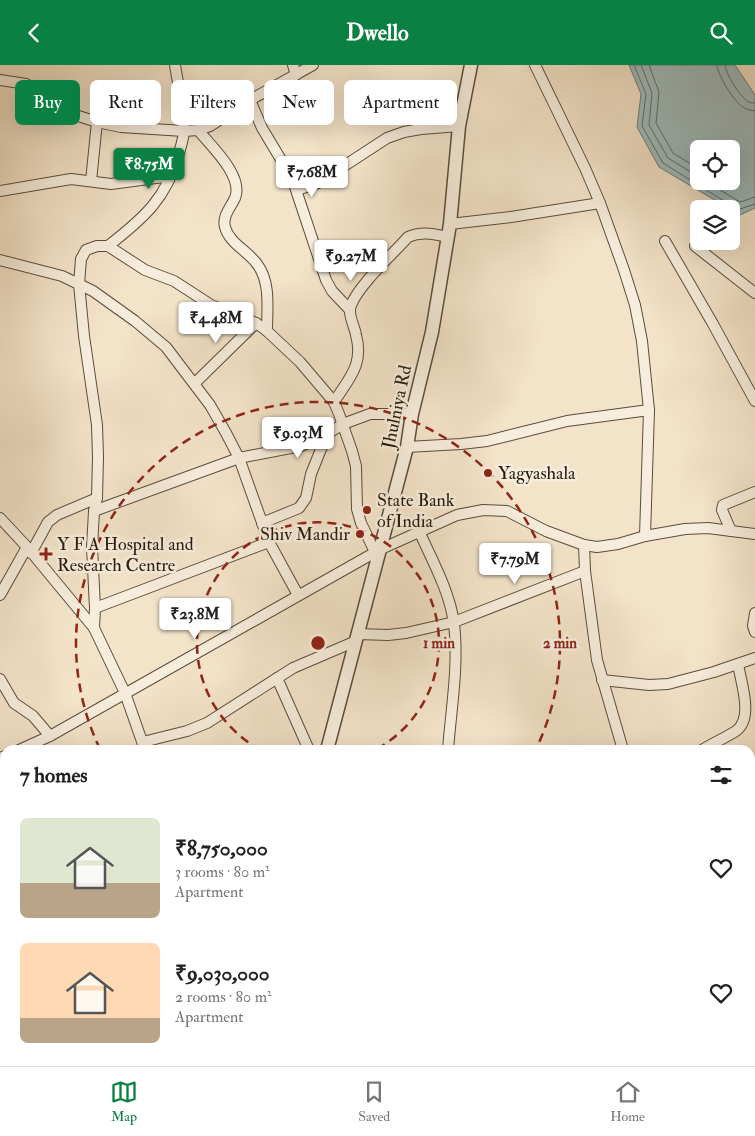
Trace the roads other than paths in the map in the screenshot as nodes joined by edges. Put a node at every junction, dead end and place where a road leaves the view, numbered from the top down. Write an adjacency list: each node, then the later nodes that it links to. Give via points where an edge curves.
1 (175, 65): 15 (street)
2 (313, 65): 5 (street)
3 (472, 65): 13 (street, Jhulniya Rd)
4 (535, 65): 20 (street)
5 (294, 70): 7 (street)
6 (0, 80): 9 (street, via 26,84 60,110)
7 (254, 97)
8 (254, 109): 18 (street)
9 (90, 120)
10 (97, 125): 17 (street)
11 (111, 125): 15 (street)
12 (212, 125): 14 (street)
13 (459, 126): 18 (street, via 420,129 387,138 318,183); 21 (street, Jhulniya Rd)
14 (198, 130): 15 (street); 31 (street, via 234,174 236,196 224,219 225,227 264,277)
15 (184, 131): 16 (street)
16 (171, 176): 17 (street, via 111,184); 24 (street, via 149,213)
17 (91, 181): 19 (street, via 71,179)
18 (297, 190): 29 (street, via 320,267 332,291)
19 (0, 191)
20 (600, 203): 21 (street); 35 (street, via 635,305)
21 (450, 223): 22 (street, Jhulniya Rd)
22 (448, 237): 29 (street, via 425,233 408,237 366,282); 36 (street, Jhulniya Rd, via 432,332)
23 (665, 241): 33 (street)
24 (108, 246): 27 (street, via 86,250); 30 (street, via 211,305)
25 (700, 250): 28 (street)
26 (0, 260): 27 (street, via 62,276)
27 (79, 284): 32 (street, via 151,333); 42 (street, via 97,425)
28 (755, 293)
29 (350, 310): 34 (street, via 359,344 359,358)
30 (256, 323): 31 (street); 32 (street)
31 (267, 331): 34 (street, via 300,362)
32 (194, 383): 40 (street)
33 (754, 398)
34 (334, 402): 37 (street)
35 (649, 410): 39 (street, via 567,421 487,441); 49 (street)
36 (412, 414): 37 (street, via 370,414); 39 (street, Jhulniya Rd)
37 (343, 424): 38 (street); 53 (street, via 356,466 359,516)
38 (327, 434): 40 (street, via 301,446); 45 (street, via 310,474 306,498 299,508)
39 (407, 447): 53 (street, Jhulniya Rd)
40 (239, 458): 43 (street); 45 (street)
41 (755, 492): 47 (street, via 723,505)
42 (97, 497): 43 (street); 52 (street, via 48,522)
43 (94, 511): 57 (street)
44 (0, 518): 52 (street)
45 (262, 523): 50 (street)
46 (419, 531): 51 (street, via 457,515 483,509 507,511 546,531); 53 (street); 59 (street, via 446,593)
47 (731, 531): 48 (street); 49 (street, via 685,529)
48 (755, 534)
49 (645, 535): 51 (street, via 618,544)
50 (269, 542): 56 (street); 57 (street)
51 (584, 545): 54 (street)
52 (29, 550): 55 (street); 60 (street)
53 (378, 550): 56 (street); 62 (street, Jhulniya Rd)
54 (585, 571): 59 (street); 67 (street)
55 (0, 595)
56 (298, 595): 68 (street)
57 (95, 608): 60 (street)
58 (755, 613): 61 (street)
59 (454, 622): 62 (street, via 406,633); 75 (street, via 455,667)
60 (94, 628): 68 (street)
61 (754, 628)
62 (357, 638): 65 (street); 74 (street, Jhulniya Rd)
63 (755, 658): 64 (street)
64 (738, 664): 67 (street, via 668,684); 77 (street, via 746,713 743,723)
65 (277, 678): 72 (street, via 207,723); 73 (street)
66 (0, 679): 69 (street, via 14,703 33,716)
67 (602, 680): 76 (street)
68 (124, 693): 69 (street); 71 (street)
69 (50, 736): 70 (street)
70 (30, 745)
71 (144, 745)
72 (147, 745)
73 (307, 745)
74 (328, 745)
75 (448, 745)
76 (622, 745)
77 (711, 745)

